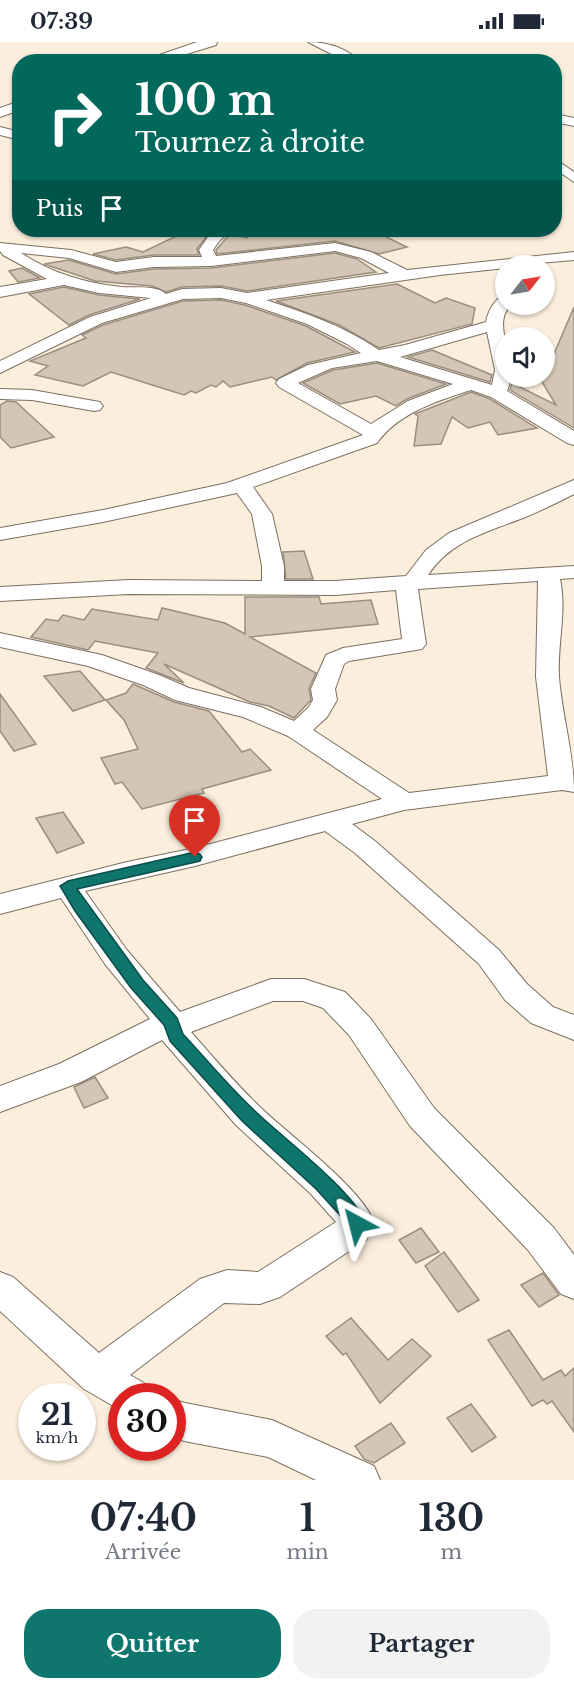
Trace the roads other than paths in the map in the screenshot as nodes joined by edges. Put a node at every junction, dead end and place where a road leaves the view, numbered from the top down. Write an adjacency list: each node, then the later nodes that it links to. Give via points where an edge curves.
1 (209, 42): 3 (street)
2 (313, 42): 4 (street)
3 (171, 54)
4 (342, 54)
5 (215, 237): 12 (street, via 206,250)
6 (330, 237): 8 (street)
7 (1, 247): 11 (street); 13 (street, via 71,254 106,266)
8 (335, 247): 12 (street); 16 (street, via 366,255)
9 (574, 256): 10 (street)
10 (555, 259)
11 (19, 260): 14 (street); 17 (street)
12 (211, 261): 13 (street)
13 (180, 263): 19 (street)
14 (0, 264)
15 (495, 266): 16 (street)
16 (403, 274): 21 (street)
17 (64, 280): 18 (street); 20 (street, via 103,290)
18 (0, 292)
19 (221, 293): 20 (street); 21 (street)
20 (182, 294): 25 (street, via 96,320)
21 (247, 298): 24 (street, via 313,321)
22 (496, 315): 23 (street)
23 (492, 326): 24 (street, via 398,352); 27 (street, via 504,378)
24 (375, 354): 26 (street); 30 (street, via 326,364 285,382)
25 (0, 368)
26 (471, 384): 27 (street); 30 (street, via 406,410)
27 (497, 393): 31 (street)
28 (0, 394): 29 (street, via 32,395)
29 (94, 406)
30 (371, 432): 32 (street, via 370,439 358,444)
31 (574, 439)
32 (241, 485): 34 (street); 38 (street, via 262,514 273,567)
33 (574, 486): 37 (street, via 527,509 467,530 437,550)
34 (0, 534)
35 (574, 572): 36 (street)
36 (548, 575): 37 (street); 42 (street, via 552,587 547,652 550,716)
37 (409, 582): 38 (street); 41 (street, via 414,644 343,655 334,660 323,689 325,700)
38 (273, 588): 39 (street, via 129,587)
39 (0, 594)
40 (7, 646): 41 (street, via 94,660 184,695 252,712)
41 (297, 732): 43 (street)
42 (568, 783): 43 (street)
43 (404, 802): 44 (street)
44 (330, 822): 45 (street); 48 (street, via 489,957 516,992 542,1015)
45 (68, 886): 46 (street); 47 (street, via 137,984)
46 (0, 904)
47 (171, 1022): 49 (street, via 70,1072); 50 (street, via 180,1024 271,990 304,990 334,1000 360,1027 422,1117 541,1239); 52 (street, via 176,1037 248,1116 323,1184 357,1224 267,1286 257,1289 228,1284 213,1290)
48 (574, 1029)
49 (0, 1099)
50 (574, 1283)
51 (0, 1288): 52 (street)
52 (98, 1377): 53 (street)
53 (108, 1383)
54 (186, 1422): 55 (street, via 272,1439)
55 (360, 1480)

